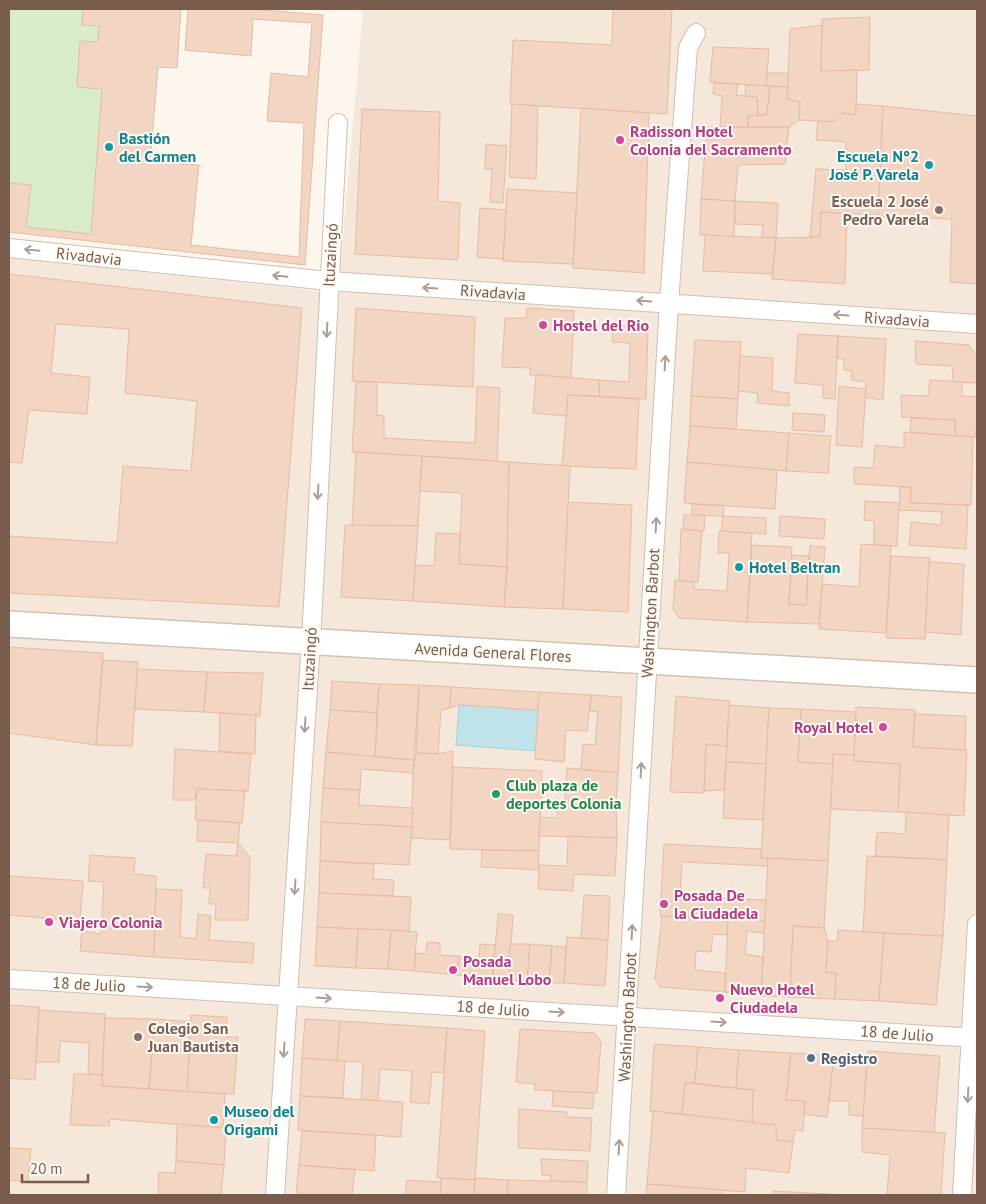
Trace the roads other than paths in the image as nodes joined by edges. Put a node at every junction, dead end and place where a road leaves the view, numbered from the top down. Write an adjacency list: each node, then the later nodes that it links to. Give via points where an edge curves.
1 (696, 32): 5 (street, Washington Barbot, via 688,48)
2 (338, 123): 4 (street, Ituzaingó)
3 (9, 248): 4 (street, Rivadavia, one-way to 3)
4 (329, 281): 5 (street, Rivadavia, one-way to 4); 8 (street, Ituzaingó, one-way to 8)
5 (669, 303): 6 (street, Rivadavia, one-way to 5); 9 (street, Washington Barbot, one-way to 5)
6 (977, 324)
7 (9, 624): 8 (street, Avenida General Flores)
8 (311, 642): 9 (street, Avenida General Flores); 13 (street, Ituzaingó, one-way to 13)
9 (648, 661): 10 (street, Avenida General Flores); 14 (street, Washington Barbot, one-way to 9)
10 (977, 680)
11 (977, 924): 15 (street)
12 (9, 979): 13 (street, 18 de Julio, one-way to 13)
13 (288, 996): 14 (street, 18 de Julio, one-way to 14); 16 (street, Ituzaingó, one-way to 16)
14 (627, 1016): 15 (street, 18 de Julio, one-way to 15); 17 (street, Washington Barbot, one-way to 14)
15 (974, 1038): 18 (street, one-way to 18)
16 (275, 1195)
17 (616, 1195)
18 (962, 1195)

